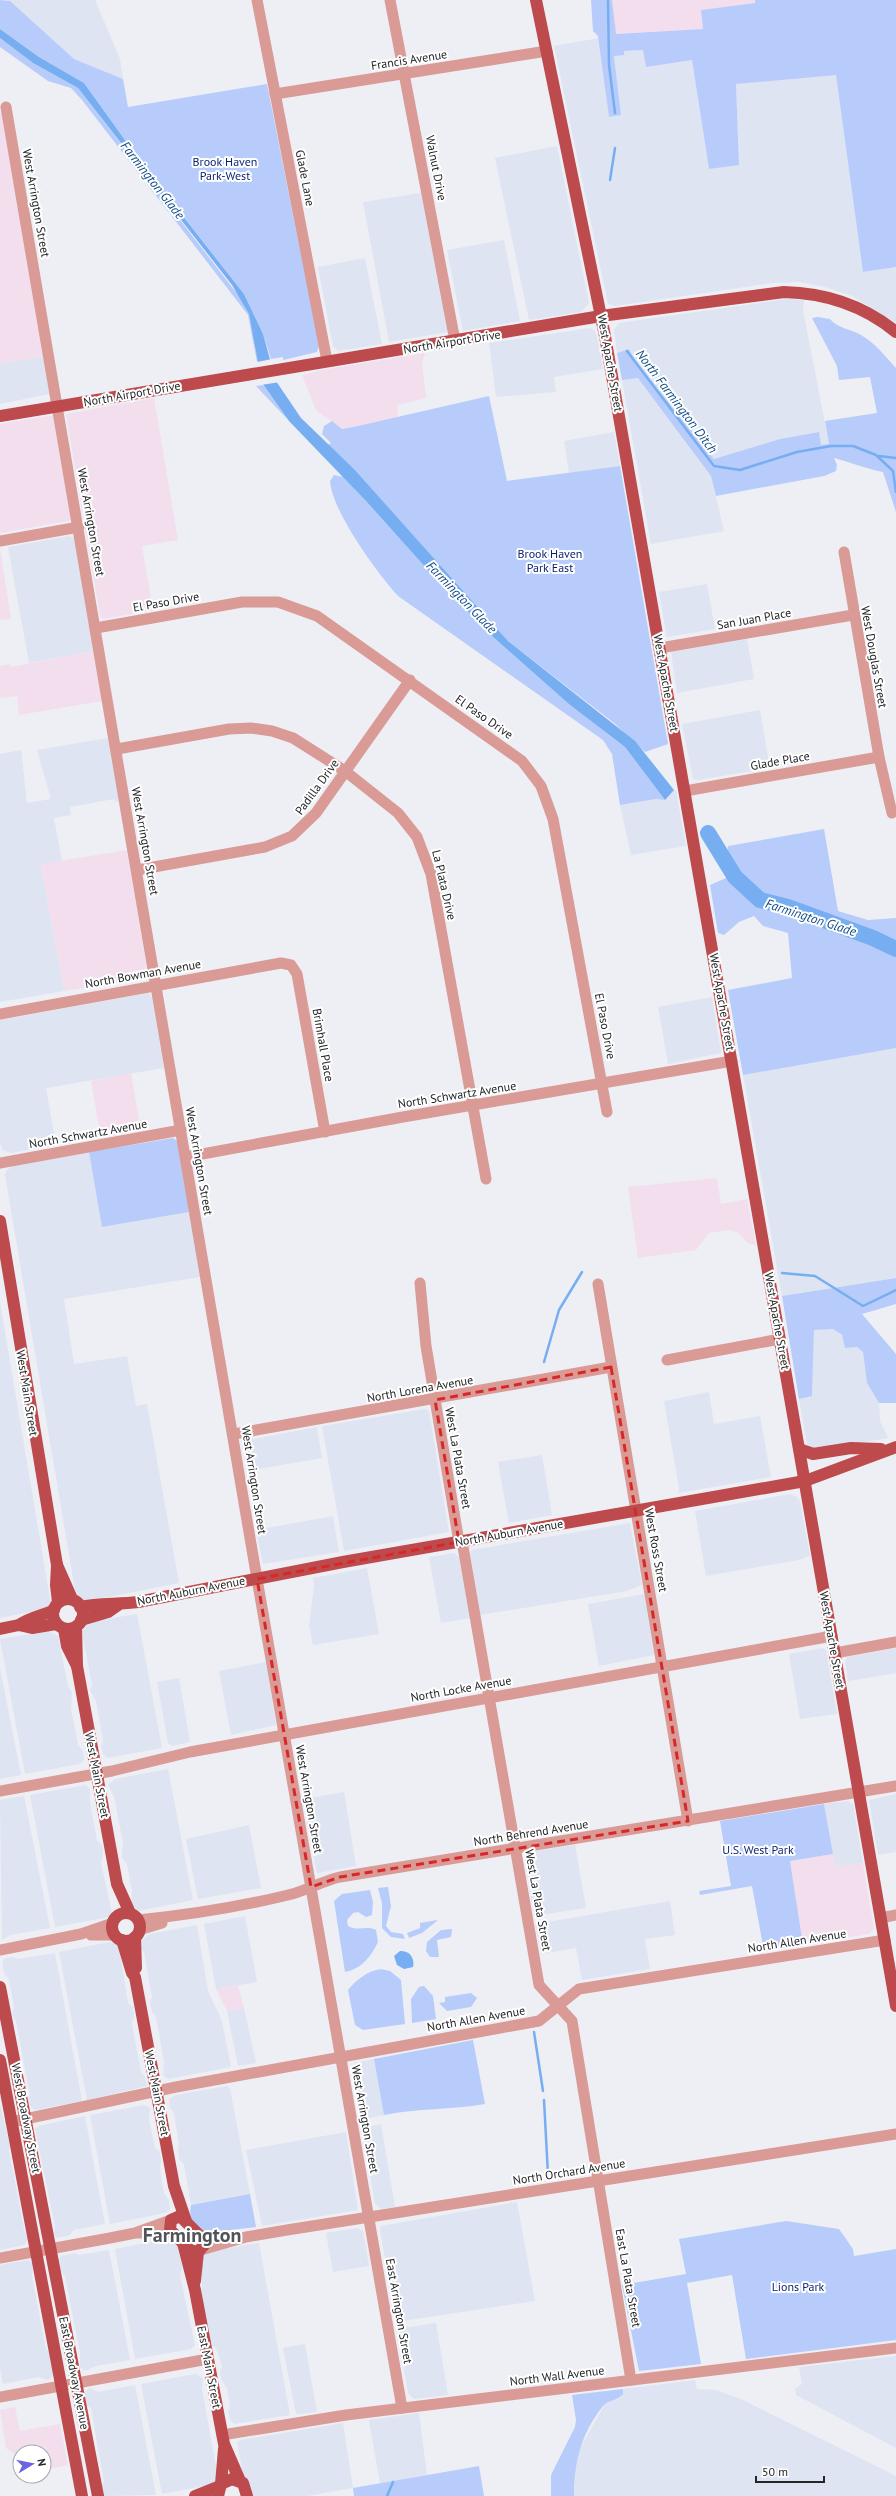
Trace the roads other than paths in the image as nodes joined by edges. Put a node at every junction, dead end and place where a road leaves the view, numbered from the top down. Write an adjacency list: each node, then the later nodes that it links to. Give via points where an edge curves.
1 (257, 0): 6 (street, Glade Lane)
2 (390, 0): 5 (street, Walnut Drive)
3 (536, 0): 4 (main road, West Apache Street)
4 (547, 52): 5 (street, Francis Avenue); 8 (main road, West Apache Street)
5 (405, 74): 6 (street, Francis Avenue); 10 (street, Walnut Drive)
6 (275, 94): 11 (street, Glade Lane)
7 (6, 108): 12 (street, West Arrington Street)
8 (601, 316): 9 (main road, North Airport Drive, via 764,294 801,292 840,300 862,309); 10 (main road, North Airport Drive); 19 (main road, West Apache Street)
9 (896, 332)
10 (455, 341): 11 (main road, North Airport Drive)
11 (327, 361): 12 (main road, North Airport Drive)
12 (59, 406): 13 (main road, North Airport Drive); 14 (street, West Arrington Street)
13 (0, 416)
14 (79, 527): 15 (street); 18 (street, West Arrington Street)
15 (0, 541)
16 (844, 552): 17 (street, West Douglas Street)
17 (853, 615): 19 (street, San Juan Place); 22 (street, West Douglas Street)
18 (96, 628): 20 (street, El Paso Drive, via 242,602 278,602 317,616); 21 (street, West Arrington Street)
19 (660, 648): 24 (main road, West Apache Street)
20 (410, 680): 23 (street, Padilla Drive); 31 (street, El Paso Drive, via 522,761 547,797)
21 (117, 749): 23 (street, La Plata Drive, via 229,729 251,728 293,738); 26 (street, West Arrington Street)
22 (879, 757): 24 (street, Glade Place); 25 (street, West Douglas Street)
23 (345, 771): 26 (street, Padilla Drive, via 309,822 282,841 265,847); 32 (street, La Plata Drive, via 398,813 414,833 423,850 431,874)
24 (685, 791): 30 (main road, West Apache Street)
25 (892, 813)
26 (137, 870): 28 (street, West Arrington Street)
27 (291, 964): 28 (street, North Bowman Avenue, via 281,963); 35 (street, Brimhall Place, via 297,974)
28 (156, 984): 29 (street, North Bowman Avenue); 34 (street, West Arrington Street)
29 (0, 1014)
30 (732, 1061): 31 (street, North Schwartz Avenue); 42 (main road, West Apache Street)
31 (602, 1084): 32 (street, North Schwartz Avenue); 33 (street, El Paso Drive)
32 (473, 1106): 35 (street, North Schwartz Avenue); 38 (street, La Plata Drive)
33 (607, 1112)
34 (181, 1130): 36 (street, West Arrington Street); 37 (street, North Schwartz Avenue)
35 (325, 1132): 36 (street, North Schwartz Avenue)
36 (186, 1157): 46 (street, West Arrington Street)
37 (0, 1162)
38 (486, 1179)
39 (0, 1221): 52 (main road, West Main Street)
40 (420, 1283): 45 (street, West La Plata Street, via 426,1346)
41 (598, 1284): 44 (street, West Ross Street)
42 (780, 1339): 43 (street); 48 (main road, West Apache Street)
43 (667, 1360)
44 (611, 1367): 45 (street, North Lorena Avenue); 50 (street, West Ross Street)
45 (435, 1400): 46 (street, North Lorena Avenue); 51 (street, West La Plata Street)
46 (234, 1434): 53 (street, West Arrington Street)
47 (890, 1448): 48 (main road, via 851,1448 813,1454); 49 (main road, North Auburn Avenue)
48 (799, 1449): 49 (main road, West Apache Street)
49 (805, 1481): 50 (main road, North Auburn Avenue); 61 (main road, West Apache Street)
50 (636, 1511): 51 (main road, North Auburn Avenue); 65 (street, West Ross Street)
51 (461, 1542): 53 (main road, North Auburn Avenue); 66 (street, West La Plata Street)
52 (58, 1565): 54 (main road, West Main Street); 56 (main road, West Main Street)
53 (257, 1579): 55 (main road, North Auburn Avenue); 67 (street, West Arrington Street)
54 (76, 1603): 55 (main road, North Auburn Avenue, via 107,1602); 56 (main road, North Auburn Avenue); 57 (main road, West Main Street)
55 (118, 1605): 57 (main road, North Auburn Avenue, via 108,1612)
56 (56, 1606): 58 (main road, North Auburn Avenue, via 43,1615 30,1618); 59 (main road, West Main Street)
57 (79, 1623): 59 (main road, North Auburn Avenue); 64 (main road, West Main Street)
58 (19, 1625): 59 (main road, North Auburn Avenue, via 32,1628); 60 (main road)
59 (60, 1627): 64 (main road, West Main Street)
60 (0, 1629)
61 (832, 1636): 63 (main road, West Apache Street); 65 (street, North Locke Avenue)
62 (896, 1642): 63 (street)
63 (835, 1653): 71 (main road, West Apache Street)
64 (76, 1666): 68 (main road, West Main Street)
65 (662, 1666): 66 (street, North Locke Avenue); 72 (street, West Ross Street)
66 (489, 1697): 67 (street, North Locke Avenue); 73 (street, West La Plata Street)
67 (284, 1734): 68 (street, North Locke Avenue, via 190,1752); 75 (street, West Arrington Street)
68 (97, 1774): 70 (street, North Locke Avenue); 74 (main road, West Main Street)
69 (896, 1786): 71 (street, North Behrend Avenue)
70 (0, 1791)
71 (859, 1793): 72 (street, North Behrend Avenue); 77 (main road, West Apache Street)
72 (688, 1821): 73 (street, North Behrend Avenue)
73 (515, 1849): 75 (street, North Behrend Avenue, via 340,1877); 85 (street, West La Plata Street, via 539,1985)
74 (117, 1884): 78 (main road, West Main Street); 79 (main road, West Main Street)
75 (312, 1887): 78 (street, North Behrend Avenue, via 289,1895); 87 (street, West Arrington Street)
76 (896, 1916): 77 (street)
77 (881, 1918): 80 (main road, West Apache Street)
78 (135, 1925): 79 (main road, via 123,1913); 79 (main road, via 129,1940); 82 (main road, West Main Street)
79 (117, 1928): 81 (street); 82 (main road, West Main Street)
80 (885, 1940): 84 (main road, West Apache Street); 85 (street, North Allen Avenue, via 579,1989)
81 (0, 1950)
82 (135, 1977): 89 (main road, West Main Street)
83 (0, 1987): 90 (main road, West Broadway Street)
84 (895, 1992): 86 (main road, West Apache Street)
85 (558, 2006): 87 (street, North Allen Avenue, via 539,2021); 93 (street, West La Plata Street, via 572,2021)
86 (896, 2006)
87 (342, 2056): 89 (street, North Allen Avenue); 95 (street, West Arrington Street)
88 (0, 2060): 91 (main road, West Broadway Street)
89 (157, 2092): 90 (street, North Allen Avenue); 94 (main road, West Main Street)
90 (26, 2118): 91 (street, North Allen Avenue); 103 (main road, West Broadway Street)
91 (11, 2122): 105 (main road, West Broadway Street)
92 (896, 2134): 93 (street, North Orchard Avenue)
93 (599, 2181): 95 (street, North Orchard Avenue); 110 (street, East La Plata Street)
94 (174, 2186): 96 (main road, West Main Street); 97 (main road, West Main Street)
95 (369, 2218): 101 (street, North Orchard Avenue); 114 (street, East Arrington Street)
96 (171, 2219): 97 (main road, via 180,2216); 98 (street); 99 (main road, West Main Street, via 169,2226)
97 (186, 2221): 100 (main road)
98 (135, 2233): 99 (street); 103 (street)
99 (174, 2233): 102 (main road)
100 (201, 2236): 101 (street, North Orchard Avenue); 104 (main road, East Main Street, via 204,2242)
101 (246, 2237): 104 (street, North Orchard Avenue)
102 (183, 2243): 104 (main road, via 190,2250); 107 (main road, East Main Street)
103 (51, 2250): 105 (street); 111 (main road, East Broadway Avenue)
104 (199, 2251): 107 (main road, East Main Street)
105 (35, 2252): 106 (street); 112 (main road, East Broadway Avenue)
106 (0, 2258)
107 (195, 2290): 109 (main road, East Main Street)
108 (896, 2348): 110 (street, North Wall Avenue)
109 (208, 2359): 111 (street); 115 (main road, East Main Street)
110 (631, 2380): 114 (street, North Wall Avenue)
111 (76, 2382): 112 (street); 119 (main road, East Broadway Avenue)
112 (60, 2385): 113 (street); 118 (main road, East Broadway Avenue)
113 (0, 2397)
114 (402, 2408): 115 (street, North Wall Avenue, via 287,2424)
115 (223, 2440): 116 (main road, East Main Street); 117 (main road, East Main Street)
116 (240, 2481): 117 (main road, via 232,2479); 121 (main road, East Main Street)
117 (219, 2489): 120 (main road)
118 (82, 2496)
119 (98, 2496)
120 (195, 2496)
121 (247, 2496)

